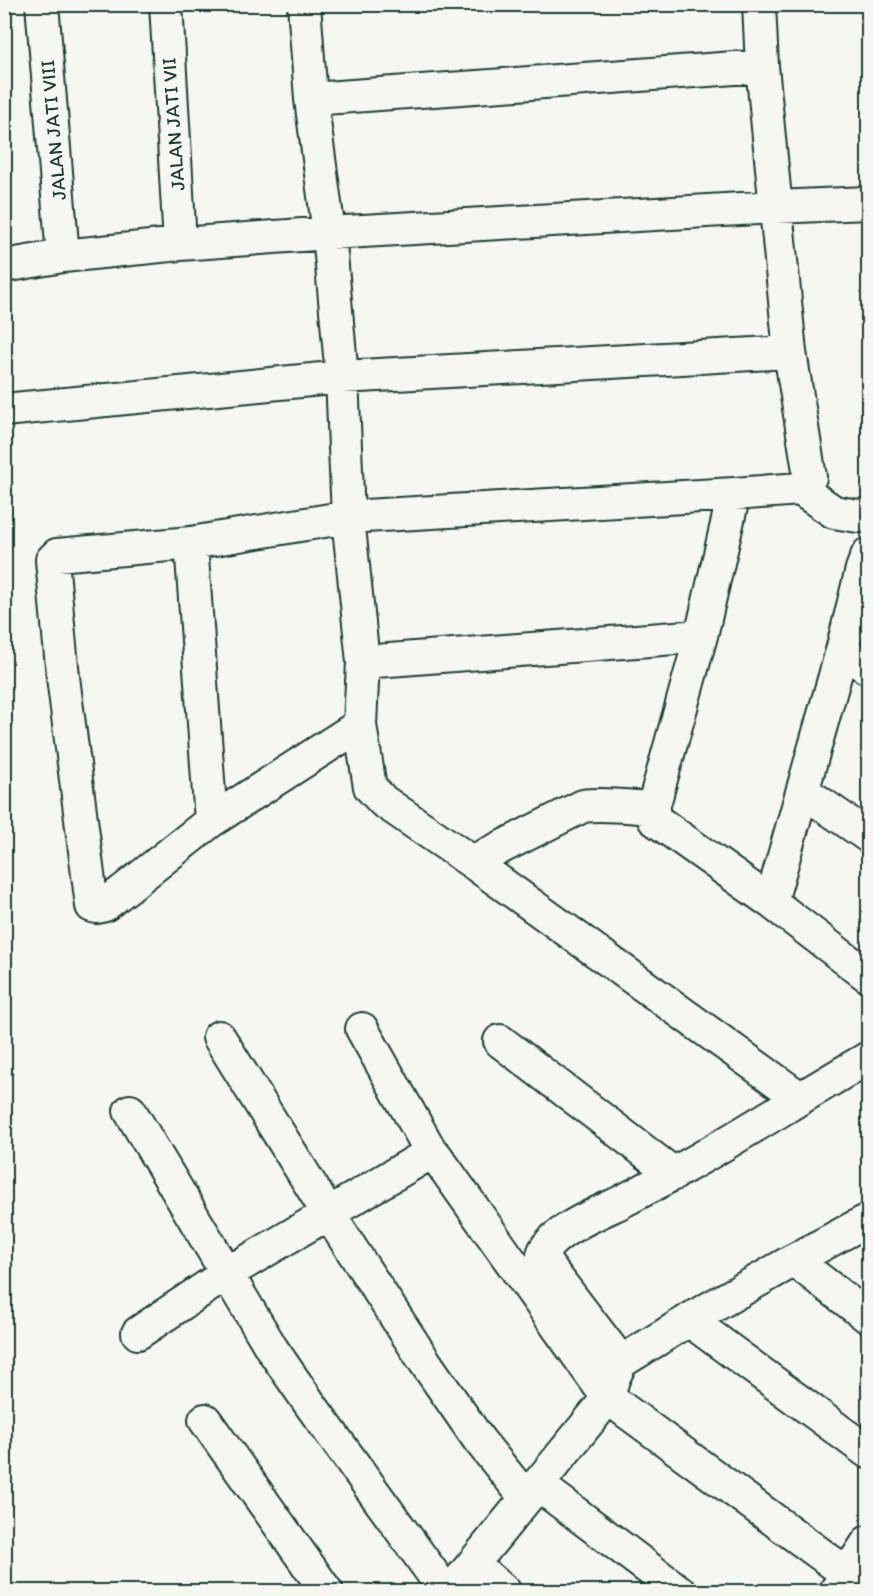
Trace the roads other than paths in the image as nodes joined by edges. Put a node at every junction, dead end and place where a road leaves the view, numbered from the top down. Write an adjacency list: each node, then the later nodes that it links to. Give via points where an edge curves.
1 (42, 4): 11 (street, JALAN JATI VIII)
2 (165, 4): 10 (street, JALAN JATI VII)
3 (304, 4): 6 (street)
4 (759, 4): 5 (street)
5 (762, 66): 6 (street); 8 (street)
6 (311, 99): 9 (street)
7 (868, 203): 8 (street)
8 (775, 207): 9 (street); 13 (street)
9 (329, 233): 10 (street); 14 (street)
10 (180, 244): 11 (street)
11 (63, 256): 12 (street)
12 (4, 266)
13 (790, 352): 14 (street); 16 (street, via 810,477)
14 (342, 377): 15 (street); 19 (street)
15 (4, 410)
16 (800, 489): 17 (street); 18 (street, via 834,512)
17 (734, 494): 19 (street); 22 (street)
18 (868, 514)
19 (348, 517): 20 (street); 24 (street)
20 (191, 543): 29 (street); 29 (street, via 57,555 52,560 92,906 105,905)
21 (868, 554): 23 (street)
22 (701, 636): 24 (street); 28 (street)
23 (843, 651): 25 (street); 27 (street)
24 (363, 662): 26 (street)
25 (868, 668)
26 (360, 725): 29 (street); 31 (street, via 370,787 382,801)
27 (803, 791): 30 (street); 32 (street)
28 (653, 808): 31 (street, via 583,806); 32 (street, via 654,819)
29 (211, 821)
30 (868, 836)
31 (472, 862): 38 (street)
32 (771, 902): 33 (street)
33 (868, 976)
34 (362, 1029): 40 (street)
35 (219, 1037): 42 (street)
36 (500, 1041): 41 (street)
37 (868, 1058): 38 (street)
38 (800, 1098): 41 (street)
39 (130, 1111): 45 (street)
40 (433, 1155): 42 (street); 50 (street)
41 (674, 1174): 49 (street, via 560,1233 542,1256)
42 (328, 1213): 45 (street); 53 (street, via 479,1440)
43 (868, 1220): 44 (street)
44 (794, 1260): 46 (street); 47 (street)
45 (226, 1274): 48 (street); 58 (street, via 310,1404)
46 (868, 1317)
47 (688, 1320): 49 (street); 52 (street)
48 (138, 1333)
49 (621, 1362): 50 (street)
50 (608, 1398): 53 (street); 56 (street)
51 (205, 1420): 57 (street)
52 (868, 1452)
53 (532, 1491): 55 (street); 60 (street)
54 (868, 1542): 56 (street)
55 (473, 1564): 58 (street); 59 (street)
56 (850, 1585)
57 (327, 1592)
58 (448, 1592)
59 (505, 1592)
60 (680, 1592)

